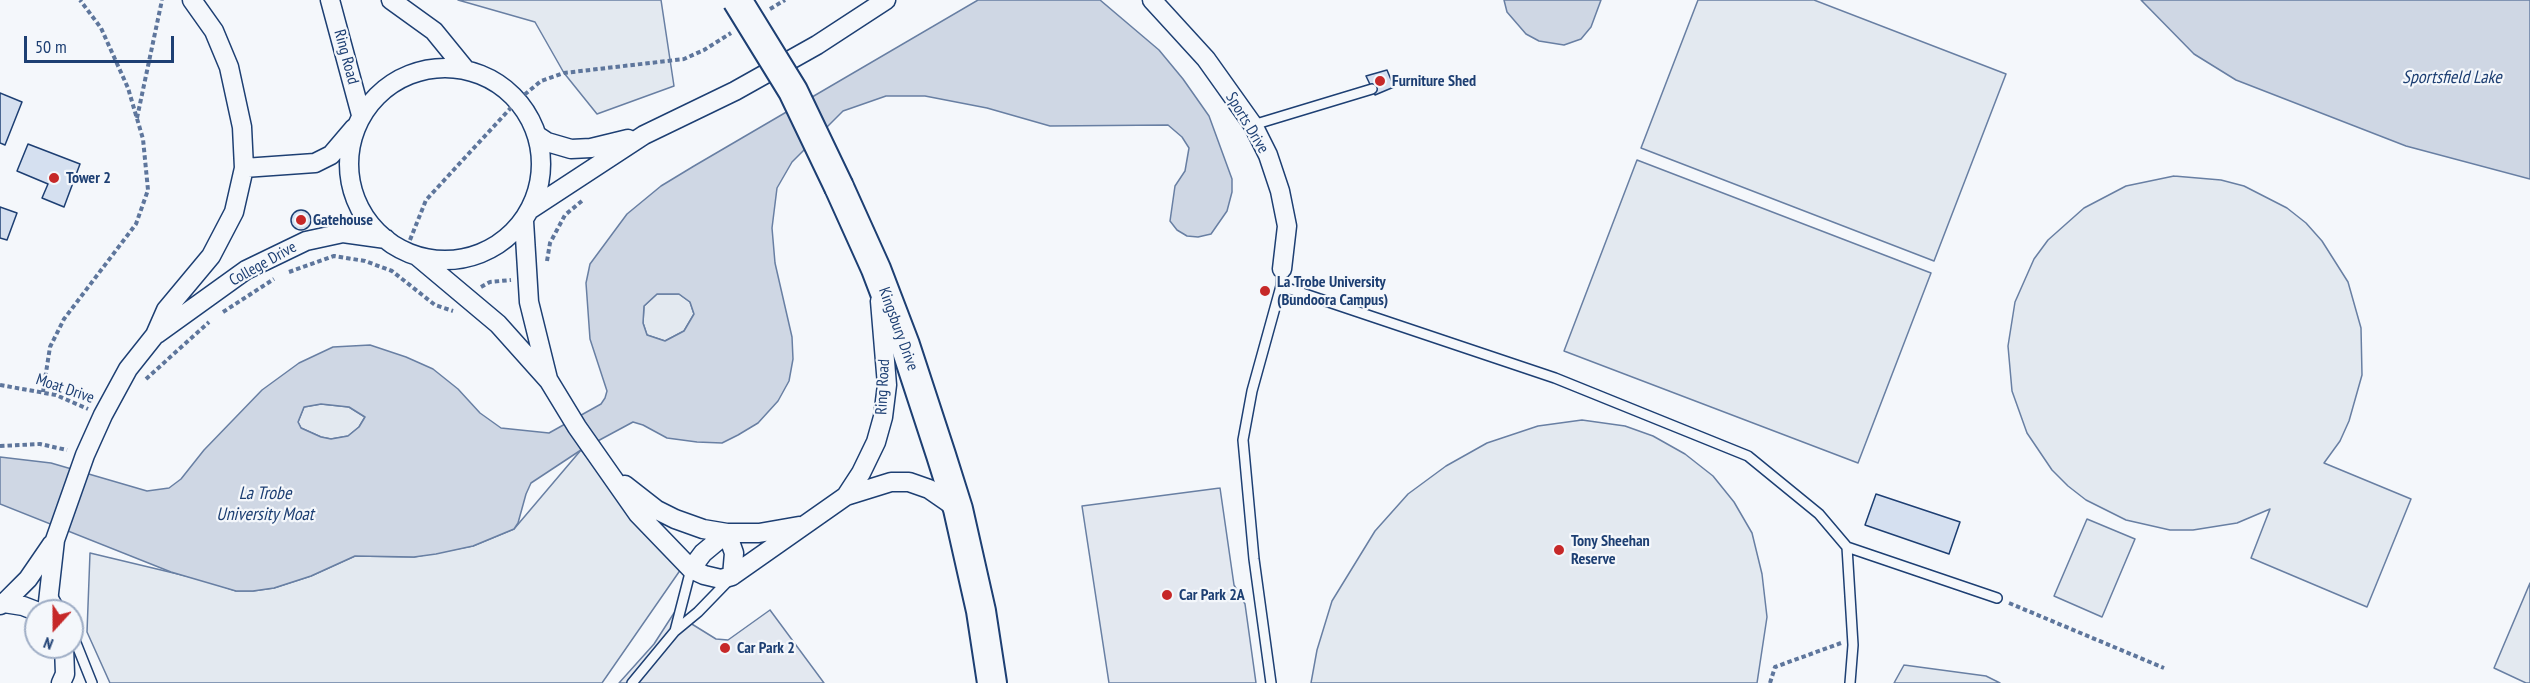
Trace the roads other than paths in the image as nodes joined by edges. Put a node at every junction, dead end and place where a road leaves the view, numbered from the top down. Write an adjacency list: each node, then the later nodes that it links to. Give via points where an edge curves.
1 (192, 0): 13 (street, College Drive, via 214,31 229,67 242,127)
2 (330, 0): 9 (street, Ring Road)
3 (391, 0): 7 (street, via 434,31)
4 (736, 0): 17 (main road, Kingsbury Drive, bridge, via 793,91)
5 (886, 0): 11 (street, via 755,80)
6 (1152, 0): 10 (street, Sports Drive, via 1206,59)
7 (465, 69): 9 (street, via 435,67 406,75 380,92); 12 (street, via 494,80 518,100)
8 (1372, 89): 10 (lane)
9 (358, 121): 13 (street, via 331,155 315,163); 15 (street, via 349,157 351,188 364,216)
10 (1253, 125): 18 (street, Sports Drive, via 1280,190 1287,226)
11 (644, 135): 12 (street, via 571,149); 14 (street)
12 (538, 136): 14 (street, via 542,160 540,185)
13 (244, 168): 19 (street, College Drive, via 234,212 211,256 166,310)
14 (527, 215): 16 (street, via 507,238 487,251 448,260); 20 (street, Ring Road, via 529,302)
15 (386, 239): 16 (street, Ring Road); 19 (street, College Drive, via 344,233 306,241 246,270)
16 (411, 254): 20 (street, Ring Road, via 498,324)
17 (876, 269): 22 (street, Ring Road, via 887,386 884,417 876,442); 23 (main road, Kingsbury Drive)
18 (1281, 278): 27 (lane, via 1555,378 1748,456 1819,514); 43 (lane, via 1243,440)
19 (155, 335): 26 (street, College Drive, via 128,369 103,415)
20 (549, 381): 21 (street, Ring Road)
21 (604, 465): 25 (street, Ring Road, via 657,510 703,530); 28 (street, Ring Road, via 638,514)
22 (846, 496): 23 (street, Ring Road, via 891,482 909,482 929,489); 24 (street, Ring Road)
23 (958, 509): 42 (main road, Kingsbury Drive, via 981,611)
24 (803, 525): 25 (street, Ring Road, via 759,533); 29 (street, Ring Road)
25 (727, 533): 28 (street); 29 (street, via 734,553)
26 (55, 540): 30 (street, College Drive); 34 (street, College Drive, via 28,579)
27 (1847, 547): 31 (lane); 44 (lane, via 1853,638)
28 (691, 569): 29 (street, Ring Road, via 721,579); 36 (lane)
29 (732, 576): 36 (lane)
30 (48, 588): 32 (street, College Drive); 33 (lane)
31 (1997, 598)
32 (48, 599)
33 (54, 599)
34 (2, 604): 35 (street)
35 (24, 609)
36 (675, 631): 41 (lane)
37 (65, 659): 39 (street)
38 (82, 659): 40 (lane)
39 (66, 680)
40 (92, 683)
41 (632, 683)
42 (992, 683)
43 (1271, 683)
44 (1850, 683)

